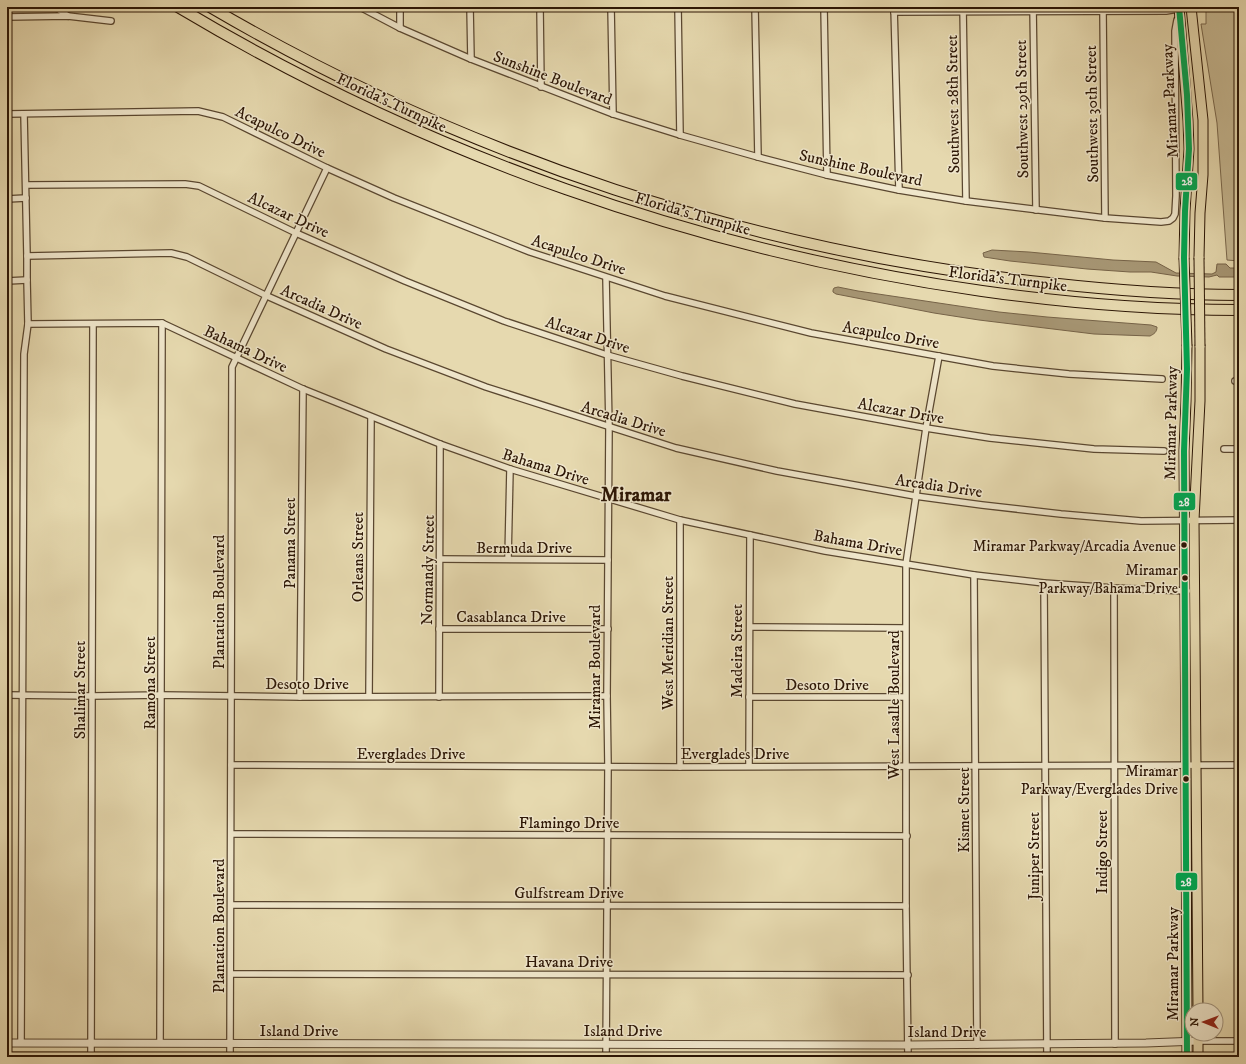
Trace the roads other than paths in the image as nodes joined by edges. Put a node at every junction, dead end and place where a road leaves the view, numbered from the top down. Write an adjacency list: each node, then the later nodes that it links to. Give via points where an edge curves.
1 (55, 7): 18 (street)
2 (178, 7): 45 (highway, Florida's Turnpike, via 241,44 408,127 536,179 669,223 793,256 945,285 1083,302 1171,309)
3 (210, 7): 43 (highway, Florida's Turnpike, via 308,61 436,122 574,176 709,218 834,249 991,276 1126,290)
4 (360, 7): 21 (street, Sunshine Boulevard)
5 (400, 7): 21 (street)
6 (470, 7): 22 (street)
7 (540, 7): 23 (street)
8 (611, 7): 26 (street)
9 (678, 7): 27 (street)
10 (755, 7): 28 (street)
11 (824, 7): 30 (street)
12 (1190, 7): 13 (street); 66 (main road, Miramar Parkway, bridge, via 1203,120 1199,258 1200,401)
13 (1179, 8): 17 (street, via 1166,11); 37 (street, Sunshine Boulevard, via 1175,31 1175,214 1171,220 1165,222); 65 (main road, Miramar Parkway, bridge, via 1189,149 1184,258 1187,346)
14 (894, 9): 15 (street); 32 (street)
15 (963, 9): 16 (street); 35 (street, Southwest 28th Street)
16 (1033, 9): 17 (street); 36 (street, Southwest 29th Street)
17 (1103, 11): 37 (street, Southwest 30th Street)
18 (68, 16): 19 (street); 20 (street)
19 (7, 17)
20 (110, 21)
21 (400, 28): 22 (street, Sunshine Boulevard)
22 (471, 59): 23 (street, Sunshine Boulevard)
23 (541, 87): 26 (street, Sunshine Boulevard)
24 (7, 114): 25 (street, Acapulco Drive)
25 (24, 114): 29 (street, Acapulco Drive, via 198,111 223,117); 31 (street)
26 (613, 114): 27 (street, Sunshine Boulevard)
27 (680, 136): 28 (street, Sunshine Boulevard)
28 (758, 157): 30 (street, Sunshine Boulevard)
29 (327, 168): 38 (street, Plantation Boulevard); 40 (street, Acapulco Drive, via 394,198 530,252)
30 (827, 175): 32 (street, Sunshine Boulevard)
31 (26, 185): 33 (street); 38 (street, Alcazar Drive, via 199,186)
32 (899, 190): 35 (street, Sunshine Boulevard)
33 (26, 198): 34 (street); 39 (street)
34 (7, 199)
35 (966, 201): 36 (street, Sunshine Boulevard)
36 (1036, 210): 37 (street, Sunshine Boulevard)
37 (1105, 218)
38 (296, 232): 44 (street, Plantation Boulevard); 49 (street, Alcazar Drive, via 405,281 504,321)
39 (27, 256): 41 (street); 44 (street, Arcadia Drive, via 171,252 187,257)
40 (606, 278): 49 (street, Miramar Boulevard); 50 (street, Acapulco Drive, via 665,296 811,333)
41 (27, 280): 42 (street); 47 (street)
42 (7, 281)
43 (1239, 295)
44 (266, 296): 51 (street, Plantation Boulevard); 55 (street, Arcadia Drive, via 386,349 479,384)
45 (1239, 310)
46 (162, 323): 48 (street, Bahama Drive); 51 (street, Bahama Drive); 84 (street, Ramona Street)
47 (28, 324): 48 (street, Bahama Drive); 83 (street, via 24,354)
48 (93, 324): 85 (street, Shalimar Street)
49 (607, 355): 55 (street, Miramar Boulevard); 56 (street, Alcazar Drive, via 795,404)
50 (940, 356): 52 (street, Acapulco Drive, via 993,366 1069,374); 56 (street, West Lasalle Boulevard)
51 (236, 358): 53 (street, Bahama Drive); 86 (street, Plantation Boulevard, via 232,367)
52 (1162, 379)
53 (303, 389): 54 (street, Bahama Drive); 87 (street, Panama Street)
54 (371, 417): 57 (street, Bahama Drive); 88 (street, Orleans Street)
55 (609, 427): 62 (street, Arcadia Drive, via 676,448 777,471); 63 (street, Miramar Boulevard)
56 (926, 428): 60 (street, Alcazar Drive, via 1094,449); 62 (street, West Lasalle Boulevard)
57 (440, 444): 61 (street, Bahama Drive); 69 (street, Normandy Street)
58 (1224, 449): 59 (street)
59 (1239, 449)
60 (1164, 451)
61 (510, 469): 63 (street, Bahama Drive); 70 (street)
62 (915, 496): 65 (street, Arcadia Drive, via 1061,514 1141,521); 72 (street, West Lasalle Boulevard)
63 (608, 498): 64 (street, Bahama Drive); 71 (street, Miramar Boulevard)
64 (680, 520): 68 (street, Bahama Drive); 103 (street, West Meridian Street)
65 (1184, 520): 66 (street, Arcadia Drive); 76 (main road, Miramar Parkway)
66 (1194, 520): 67 (street, Arcadia Drive); 77 (main road, Miramar Parkway)
67 (1239, 520)
68 (750, 535): 72 (street, Bahama Drive, via 825,551); 78 (street, Madeira Street)
69 (440, 559): 70 (street, Bermuda Drive); 80 (street, Normandy Street)
70 (508, 559): 71 (street, Bermuda Drive)
71 (608, 560): 81 (street, Miramar Boulevard)
72 (906, 564): 73 (street, Bahama Drive); 79 (street, West Lasalle Boulevard)
73 (974, 574): 74 (street, Bahama Drive); 101 (street, Kismet Street)
74 (1044, 583): 75 (street, Bahama Drive); 102 (street, Juniper Street)
75 (1114, 588): 76 (street, Bahama Drive); 93 (street, Indigo Street)
76 (1184, 591): 77 (street, Bahama Drive); 94 (main road, Miramar Parkway)
77 (1195, 591): 95 (main road, Miramar Parkway)
78 (750, 627): 79 (street); 90 (street, Madeira Street)
79 (905, 628): 92 (street, West Lasalle Boulevard)
80 (439, 629): 81 (street, Casablanca Drive); 91 (street, Normandy Street)
81 (608, 629): 89 (street, Miramar Boulevard)
82 (7, 695): 83 (street, Desoto Drive)
83 (22, 695): 85 (street, Desoto Drive); 120 (street)
84 (162, 695): 85 (street, Desoto Drive); 86 (street, Desoto Drive); 122 (street, Ramona Street)
85 (92, 696): 121 (street, Shalimar Street)
86 (231, 696): 87 (street, Desoto Drive); 97 (street, Plantation Boulevard)
87 (300, 696): 88 (street, Desoto Drive)
88 (369, 696): 91 (street, Desoto Drive)
89 (606, 696): 91 (street, Desoto Drive); 98 (street, Miramar Boulevard)
90 (749, 696): 92 (street, Desoto Drive); 99 (street, Madeira Street)
91 (439, 697)
92 (905, 697): 100 (street, West Lasalle Boulevard)
93 (1114, 765): 94 (street, Everglades Drive); 102 (street, Everglades Drive); 126 (street, Indigo Street)
94 (1186, 765): 95 (street, Everglades Drive); 113 (main road, Miramar Parkway)
95 (1196, 765): 96 (street, Everglades Drive); 114 (main road, Miramar Parkway)
96 (1239, 765)
97 (231, 766): 98 (street, Everglades Drive); 104 (street, Plantation Boulevard)
98 (608, 766): 103 (street, Everglades Drive); 105 (street, Miramar Boulevard)
99 (749, 766): 100 (street, Everglades Drive); 103 (street, Everglades Drive)
100 (906, 766): 101 (street, Everglades Drive); 106 (street, West Lasalle Boulevard)
101 (976, 766): 102 (street, Everglades Drive); 128 (street, Kismet Street)
102 (1045, 766): 125 (street, Juniper Street)
103 (680, 767)
104 (231, 834): 105 (street, Flamingo Drive); 107 (street, Plantation Boulevard)
105 (607, 836): 106 (street, Flamingo Drive); 108 (street, Miramar Boulevard)
106 (907, 836): 109 (street, West Lasalle Boulevard)
107 (231, 905): 108 (street, Gulfstream Drive); 110 (street, Plantation Boulevard)
108 (607, 905): 109 (street, Gulfstream Drive); 111 (street, Miramar Boulevard)
109 (906, 906): 112 (street, West Lasalle Boulevard)
110 (231, 974): 111 (street, Havana Drive); 123 (street, Plantation Boulevard)
111 (606, 974): 112 (street, Havana Drive); 124 (street, Miramar Boulevard)
112 (908, 974): 127 (street, West Lasalle Boulevard)
113 (1187, 1002)
114 (1198, 1002)
115 (1224, 1040): 116 (street, Island Drive)
116 (1239, 1041)
117 (1187, 1042): 126 (street, Island Drive); 140 (main road, Miramar Parkway)
118 (1198, 1042): 141 (main road)
119 (7, 1043): 120 (street, Island Drive)
120 (21, 1043): 121 (street, Island Drive)
121 (91, 1043): 122 (street, Island Drive); 130 (street, Shalimar Street)
122 (160, 1043): 123 (street, Island Drive)
123 (230, 1043): 124 (street, Island Drive); 131 (street, Plantation Boulevard)
124 (606, 1044): 127 (street, Island Drive); 134 (street, Miramar Boulevard)
125 (1047, 1044): 126 (street, Island Drive); 128 (street, Island Drive); 138 (street, Juniper Street)
126 (1115, 1044)
127 (908, 1045): 128 (street, Island Drive); 136 (street, West Lasalle Boulevard)
128 (977, 1045)
129 (7, 1056): 130 (street, Island Drive)
130 (91, 1056): 131 (street, Island Drive)
131 (230, 1056): 133 (street, Island Drive)
132 (1239, 1056): 141 (street)
133 (506, 1057)
134 (606, 1057)
135 (707, 1057): 136 (street, Island Drive)
136 (908, 1057): 137 (street, Island Drive)
137 (950, 1057)
138 (1047, 1057)
139 (1103, 1057): 140 (street)
140 (1187, 1057): 141 (street)
141 (1198, 1057)

